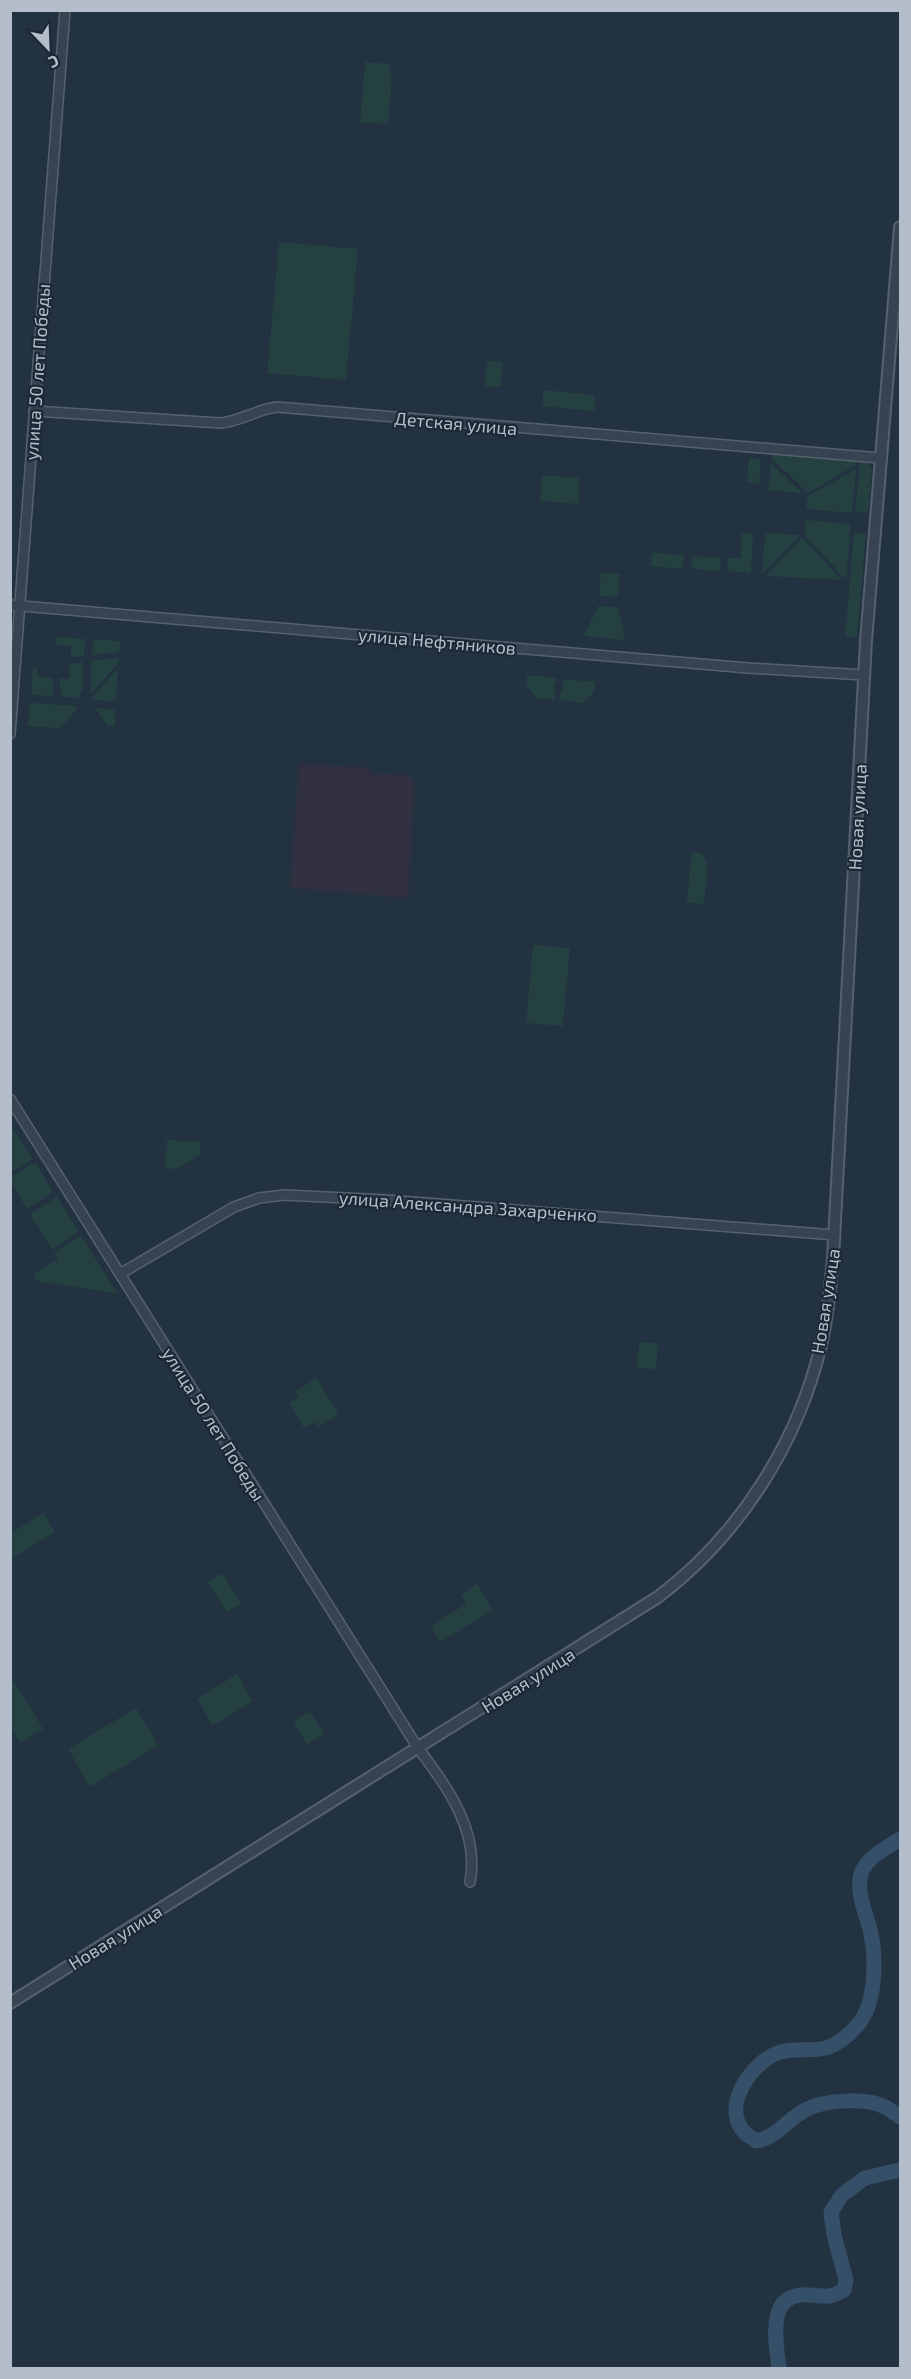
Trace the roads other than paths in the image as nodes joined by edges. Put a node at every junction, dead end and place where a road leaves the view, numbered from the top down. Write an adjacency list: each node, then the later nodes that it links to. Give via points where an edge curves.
1 (65, 10): 3 (street, улица 50 лет Победы)
2 (900, 227): 4 (street, Новая улица)
3 (34, 411): 4 (street, Детская улица, via 220,423 277,407); 5 (street, улица 50 лет Победы)
4 (880, 458): 6 (street, Новая улица)
5 (15, 605): 6 (street, улица Нефтяников); 7 (street, улица 50 лет Победы)
6 (864, 675): 9 (street, Новая улица)
7 (10, 734)
8 (10, 1099): 10 (street, улица 50 лет Победы)
9 (835, 1235): 10 (street, улица Александра Захарченко, via 284,1195 234,1207); 11 (street, Новая улица, via 825,1327 805,1397 767,1475 726,1533 686,1575 658,1597)
10 (120, 1274): 11 (street, улица 50 лет Победы)
11 (418, 1748): 12 (street, улица 50 лет Победы, via 461,1815 472,1856); 13 (street, Новая улица)
12 (470, 1882)
13 (10, 2003)

